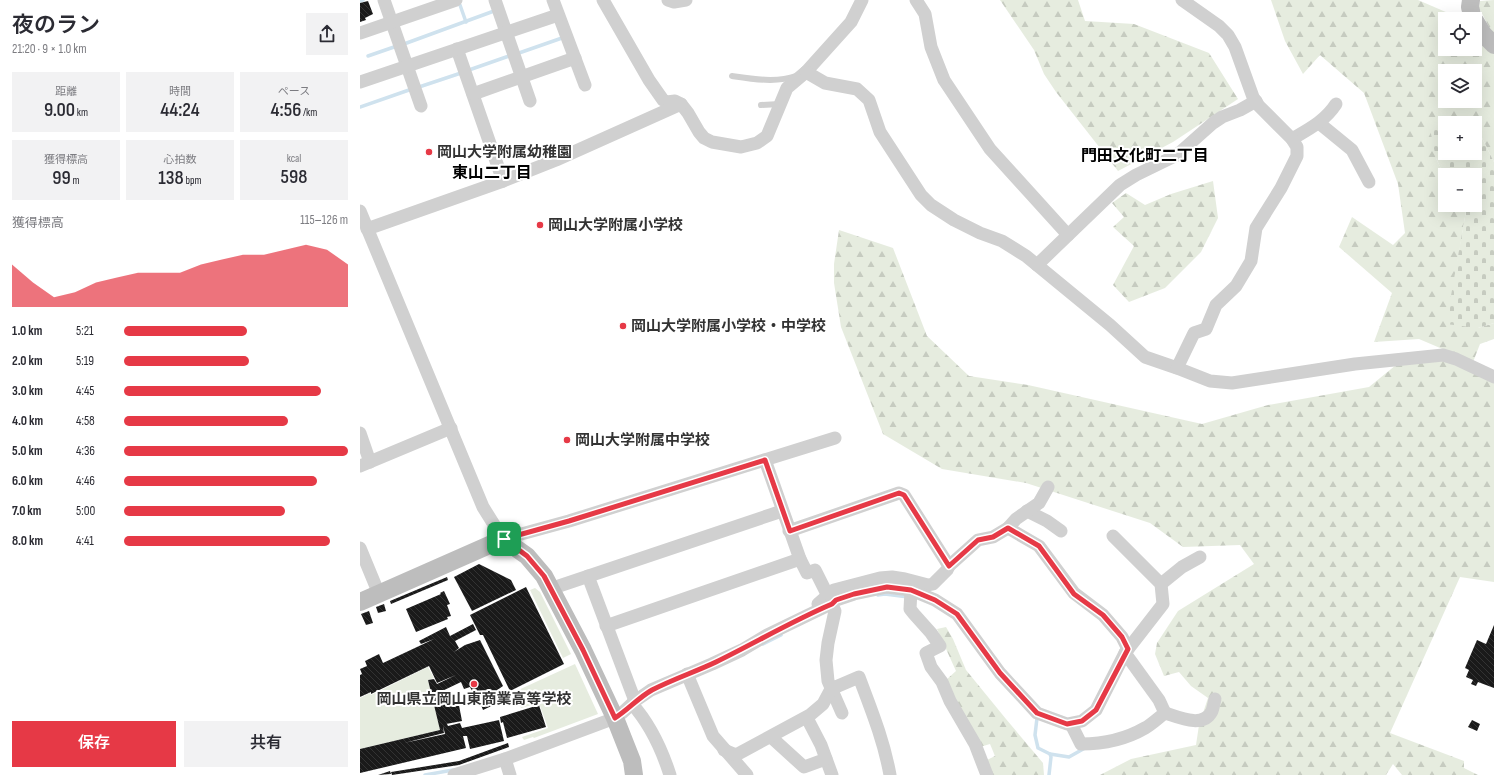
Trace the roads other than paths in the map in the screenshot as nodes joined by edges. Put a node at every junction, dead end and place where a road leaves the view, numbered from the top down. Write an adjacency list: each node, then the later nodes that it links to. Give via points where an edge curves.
1 (384, 0): 14 (street)
2 (456, 0): 14 (street)
3 (495, 0): 17 (street)
4 (553, 0): 13 (street)
5 (603, 0): 30 (street, via 663,100)
6 (668, 0): 7 (street)
7 (686, 0)
8 (862, 0): 22 (street, via 851,22)
9 (916, 0): 41 (street, via 925,14 931,47 944,80 990,149)
10 (1182, 0): 29 (street, via 1228,35)
11 (1471, 0): 12 (street)
12 (1471, 12)
13 (558, 15): 17 (street); 20 (street)
14 (392, 23): 16 (street); 21 (street)
15 (1482, 32): 18 (street)
16 (360, 33)
17 (506, 33): 19 (street); 24 (street)
18 (1494, 45)
19 (458, 49): 21 (street); 27 (street)
20 (575, 58): 24 (street); 26 (street)
21 (407, 66): 25 (street); 34 (street)
22 (806, 72): 23 (lane, via 792,78 781,79); 31 (street, via 787,88); 42 (street, via 825,83 857,89 869,100 880,132 930,205 980,234 1002,241)
23 (732, 76)
24 (522, 77): 27 (street); 28 (street)
25 (360, 82)
26 (585, 85)
27 (473, 94): 37 (street)
28 (530, 101)
29 (1256, 101): 36 (street); 41 (street, via 1213,123 1177,155 1120,185)
30 (681, 104): 31 (street, via 704,138 741,147 757,143 767,136); 37 (street)
31 (780, 104): 33 (lane)
32 (1336, 104): 35 (street, via 1330,114)
33 (761, 105)
34 (421, 106)
35 (1319, 123): 36 (street); 38 (street, via 1352,150)
36 (1292, 139): 43 (street, via 1297,147 1297,156 1256,228 1251,261 1236,286 1216,304 1206,328 1194,333)
37 (503, 181): 40 (street)
38 (1369, 182)
39 (360, 211): 40 (street)
40 (367, 229): 45 (street)
41 (1068, 235): 42 (street)
42 (1037, 265): 43 (street, via 1110,325 1145,358)
43 (1177, 368): 44 (street, via 1210,382 1232,384 1355,364 1443,355)
44 (1494, 377)
45 (451, 428): 49 (street); 57 (street, via 483,507)
46 (360, 433): 49 (street)
47 (835, 438): 48 (street)
48 (765, 460): 51 (street); 57 (street)
49 (365, 464)
50 (1048, 487): 52 (street, via 1039,503)
51 (782, 511): 54 (street); 62 (street)
52 (1027, 511): 53 (street); 55 (street)
53 (1008, 528): 61 (street, via 993,537 978,540); 70 (street, via 1039,546 1074,594 1103,615 1122,637)
54 (790, 531): 60 (street); 61 (street, via 899,493 904,495)
55 (1062, 531)
56 (1113, 536): 63 (street)
57 (504, 539): 64 (street, via 527,556 544,576); 65 (street)
58 (360, 548): 65 (street)
59 (1200, 557): 63 (street, via 1182,567)
60 (800, 559): 68 (street, via 807,573 815,570); 69 (street)
61 (949, 566): 68 (street, via 933,584 892,577 834,590 831,592)
62 (588, 576): 64 (street); 69 (street)
63 (1161, 584): 70 (street, via 1163,604)
64 (550, 588): 77 (street)
65 (378, 594): 67 (street)
66 (910, 595): 68 (street, via 897,588 880,588 836,600); 79 (street, via 935,600 957,614 1000,673 1037,713); 91 (street, via 910,609 940,646 926,652 931,666 976,744)
67 (360, 602)
68 (832, 604): 71 (street, via 813,608 809,614 742,650); 72 (street, via 835,612 826,660 828,681)
69 (606, 626): 74 (street)
70 (1126, 651): 76 (street); 79 (street, via 1096,710)
71 (688, 674): 74 (street, via 651,690); 81 (street, via 713,736)
72 (832, 689): 75 (street); 78 (street, via 823,704); 90 (street, via 859,676 876,720)
73 (1215, 699): 76 (street, via 1206,718 1196,721 1181,719)
74 (633, 702): 77 (street); 87 (street, via 664,757)
75 (842, 712)
76 (1165, 712): 79 (street, via 1145,728 1097,744 1081,744)
77 (615, 718): 82 (street); 86 (street, via 632,761)
78 (807, 718): 80 (street); 83 (street)
79 (1072, 727)
80 (772, 737): 81 (street, via 736,754); 83 (street, via 804,767)
81 (724, 750): 88 (street)
82 (505, 759): 84 (street); 85 (street)
83 (826, 759): 89 (street)
84 (454, 775)
85 (510, 775)
86 (634, 775)
87 (670, 775)
88 (747, 775)
89 (832, 775)
90 (890, 775)
91 (987, 775)

